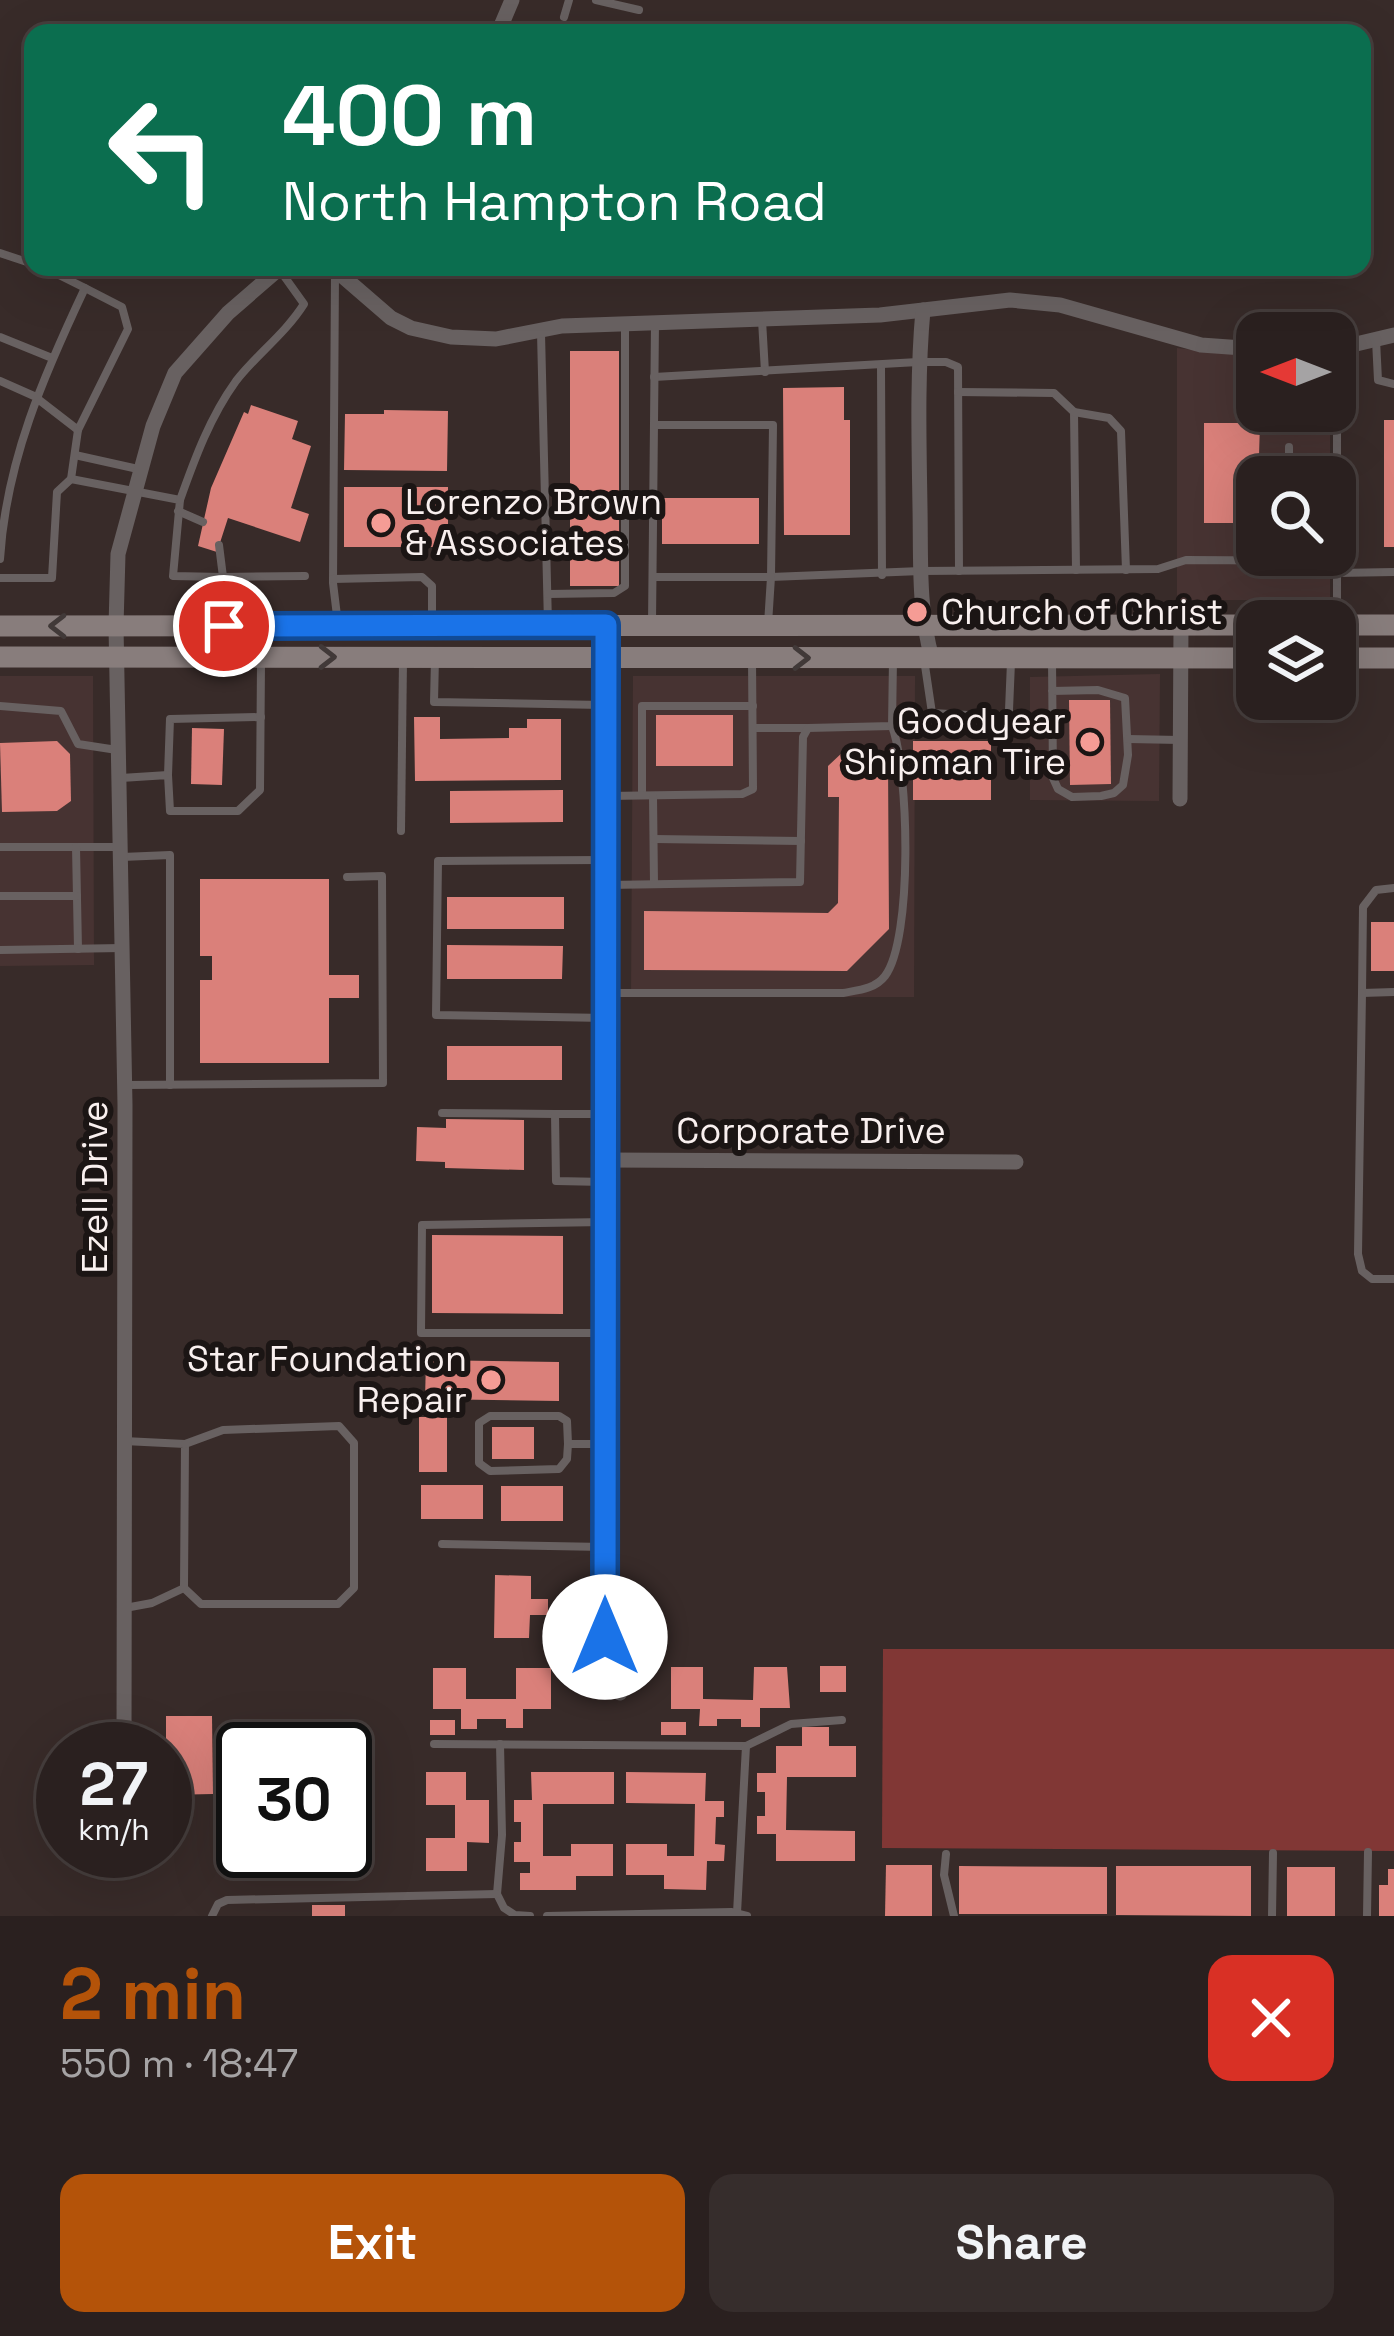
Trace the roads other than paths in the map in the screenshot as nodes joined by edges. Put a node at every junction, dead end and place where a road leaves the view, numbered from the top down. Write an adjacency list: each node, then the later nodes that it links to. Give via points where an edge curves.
1 (569, 0): 4 (lane)
2 (596, 0): 3 (lane)
3 (639, 10)
4 (564, 16)
5 (62, 276): 10 (lane)
6 (271, 276): 36 (street, Ezell Drive, via 175,373)
7 (285, 276): 39 (lane, via 304,304 237,379 206,431)
8 (333, 276): 56 (lane)
9 (341, 276): 15 (street, via 410,328 474,339)
10 (85, 288): 21 (lane); 32 (lane, via 122,307 128,329)
11 (923, 310): 12 (street); 20 (street, via 1033,302); 22 (street)
12 (762, 319): 13 (street); 24 (lane)
13 (655, 323): 14 (street); 25 (lane)
14 (626, 324): 15 (street); 57 (lane, via 625,586)
15 (541, 329): 57 (lane)
16 (1394, 334): 18 (street)
17 (0, 338): 21 (lane)
18 (1376, 340): 19 (street); 27 (lane, via 1378,380)
19 (1356, 344)
20 (1236, 348)
21 (52, 358): 29 (lane)
22 (918, 362): 23 (lane); 28 (lane, via 958,367); 46 (street)
23 (880, 367): 24 (lane); 50 (lane)
24 (766, 372): 25 (lane)
25 (654, 377): 31 (lane)
26 (0, 382): 29 (lane)
27 (1394, 384)
28 (958, 392): 30 (lane, via 1054,393); 47 (lane)
29 (34, 396): 32 (lane); 42 (lane, via 3,513)
30 (1074, 412): 44 (lane); 45 (lane, via 1109,418 1121,431)
31 (654, 425): 53 (lane); 54 (lane, via 773,425)
32 (78, 430): 34 (lane)
33 (1289, 446): 35 (lane)
34 (75, 455): 36 (lane); 37 (lane)
35 (1289, 456)
36 (140, 469): 38 (street, Ezell Drive)
37 (70, 478): 38 (lane); 55 (lane, via 58,492 52,578)
38 (134, 491): 39 (lane); 68 (street, Ezell Drive, via 118,554)
39 (179, 505): 40 (lane); 52 (lane, via 173,576)
40 (203, 522)
41 (219, 545): 52 (lane)
42 (0, 559)
43 (1236, 559): 45 (lane)
44 (1076, 570): 45 (lane); 47 (lane)
45 (1126, 570)
46 (921, 571): 47 (lane); 50 (lane); 62 (street)
47 (959, 571)
48 (1394, 572): 49 (lane)
49 (1356, 573)
50 (883, 575): 54 (lane)
51 (305, 576): 52 (lane)
52 (223, 577): 69 (lane)
53 (652, 577): 54 (lane); 60 (lane)
54 (771, 577): 61 (lane)
55 (0, 578)
56 (333, 579): 70 (lane); 71 (lane, via 422,577 432,586)
57 (548, 594): 58 (lane)
58 (548, 625): 59 (main road); 71 (main road)
59 (606, 625): 60 (main road); 77 (street)
60 (652, 625): 61 (main road)
61 (768, 625): 62 (main road)
62 (922, 625): 63 (main road); 80 (street)
63 (1181, 625): 64 (main road); 83 (street)
64 (1236, 625)
65 (1356, 625): 66 (main road)
66 (1394, 625)
67 (0, 626): 68 (main road, one-way to 67)
68 (116, 626): 69 (main road); 73 (street, Ezell Drive)
69 (224, 626): 70 (main road)
70 (338, 626): 71 (main road)
71 (433, 626)
72 (0, 657): 73 (main road)
73 (117, 657): 74 (main road); 97 (street, Ezell Drive)
74 (261, 657): 75 (main road, one-way to 75); 91 (lane)
75 (403, 658): 76 (main road); 103 (lane)
76 (435, 658): 77 (main road); 88 (lane, via 434,703)
77 (604, 658): 78 (main road); 88 (street)
78 (752, 658): 79 (main road, one-way to 79); 90 (lane)
79 (893, 658): 80 (main road); 92 (lane)
80 (928, 658): 81 (main road); 81 (lane, via 932,712 1004,717)
81 (1012, 658): 82 (main road)
82 (1052, 658): 83 (main road); 87 (lane)
83 (1180, 658): 84 (main road); 96 (street)
84 (1236, 658)
85 (1356, 658): 86 (main road)
86 (1394, 658)
87 (1052, 691): 95 (lane, via 1121,694); 95 (lane, via 1058,789 1114,793 1124,784)
88 (605, 705): 101 (street)
89 (0, 706): 97 (lane, via 61,711 78,744)
90 (753, 706): 93 (lane); 100 (lane, via 642,706)
91 (261, 717): 98 (lane, via 170,719); 98 (lane, via 260,790 238,811 170,811)
92 (892, 726): 94 (lane); 120 (lane, via 903,778 902,939 883,980 843,994)
93 (753, 728): 94 (lane); 100 (lane, via 753,789)
94 (808, 728): 105 (lane)
95 (1128, 740): 96 (lane)
96 (1180, 740): 102 (street)
97 (119, 750): 99 (street, Ezell Drive)
98 (168, 775): 99 (lane)
99 (119, 778): 108 (street, Ezell Drive)
100 (647, 795): 101 (lane); 104 (lane)
101 (605, 796): 109 (street)
102 (1180, 800)
103 (401, 831)
104 (654, 839): 105 (lane); 111 (lane)
105 (801, 841): 111 (lane, via 800,882)
106 (0, 847): 107 (lane)
107 (76, 847): 108 (lane); 115 (lane)
108 (120, 852): 116 (street, Ezell Drive); 124 (lane, via 170,855)
109 (606, 860): 112 (street); 122 (lane, via 438,861 436,1015)
110 (346, 877): 124 (lane, via 382,876 383,1083)
111 (654, 884): 112 (lane)
112 (606, 885): 120 (street)
113 (1394, 888): 121 (lane, via 1376,890 1363,907)
114 (0, 896): 115 (lane)
115 (77, 896): 117 (lane)
116 (122, 948): 117 (lane); 123 (street, Ezell Drive)
117 (77, 949): 118 (lane)
118 (0, 950)
119 (1394, 992): 121 (lane)
120 (606, 993): 122 (street)
121 (1362, 993): 132 (lane, via 1358,1254 1372,1279)
122 (606, 1018): 127 (street)
123 (125, 1085): 124 (lane); 134 (street, Ezell Drive)
124 (170, 1085)
125 (442, 1113): 126 (lane)
126 (555, 1114): 127 (lane); 130 (lane, via 556,1181)
127 (606, 1114): 128 (street)
128 (606, 1160): 129 (street, Corporate Drive); 130 (street)
129 (1016, 1162)
130 (606, 1182): 131 (street)
131 (606, 1222): 133 (street); 133 (lane, via 422,1225 421,1334)
132 (1394, 1279)
133 (606, 1333): 137 (street)
134 (124, 1441): 135 (lane); 141 (street, Ezell Drive)
135 (184, 1444): 140 (lane); 140 (lane, via 223,1430 339,1426 354,1443 353,1588 338,1604 201,1604)
136 (568, 1444): 136 (lane, via 567,1421 559,1416 490,1416 479,1423 479,1463 490,1471 559,1468); 137 (lane)
137 (606, 1444): 139 (street)
138 (442, 1544): 139 (lane)
139 (606, 1547): 142 (street, via 605,1637)
140 (184, 1588): 141 (lane)
141 (124, 1608): 144 (street, Ezell Drive)
142 (620, 1693)
143 (842, 1720): 147 (lane, via 791,1724)
144 (124, 1722)
145 (434, 1744): 146 (lane)
146 (500, 1744): 147 (lane); 151 (lane)
147 (746, 1746): 152 (lane)
148 (1368, 1852): 158 (lane)
149 (1273, 1853): 157 (lane)
150 (946, 1854): 156 (lane)
151 (497, 1894): 153 (lane, via 227,1900); 154 (lane, via 504,1908)
152 (742, 1915): 155 (lane)
153 (212, 1916)
154 (530, 1916)
155 (547, 1916)
156 (955, 1916)
157 (1272, 1916)
158 (1367, 1916)

